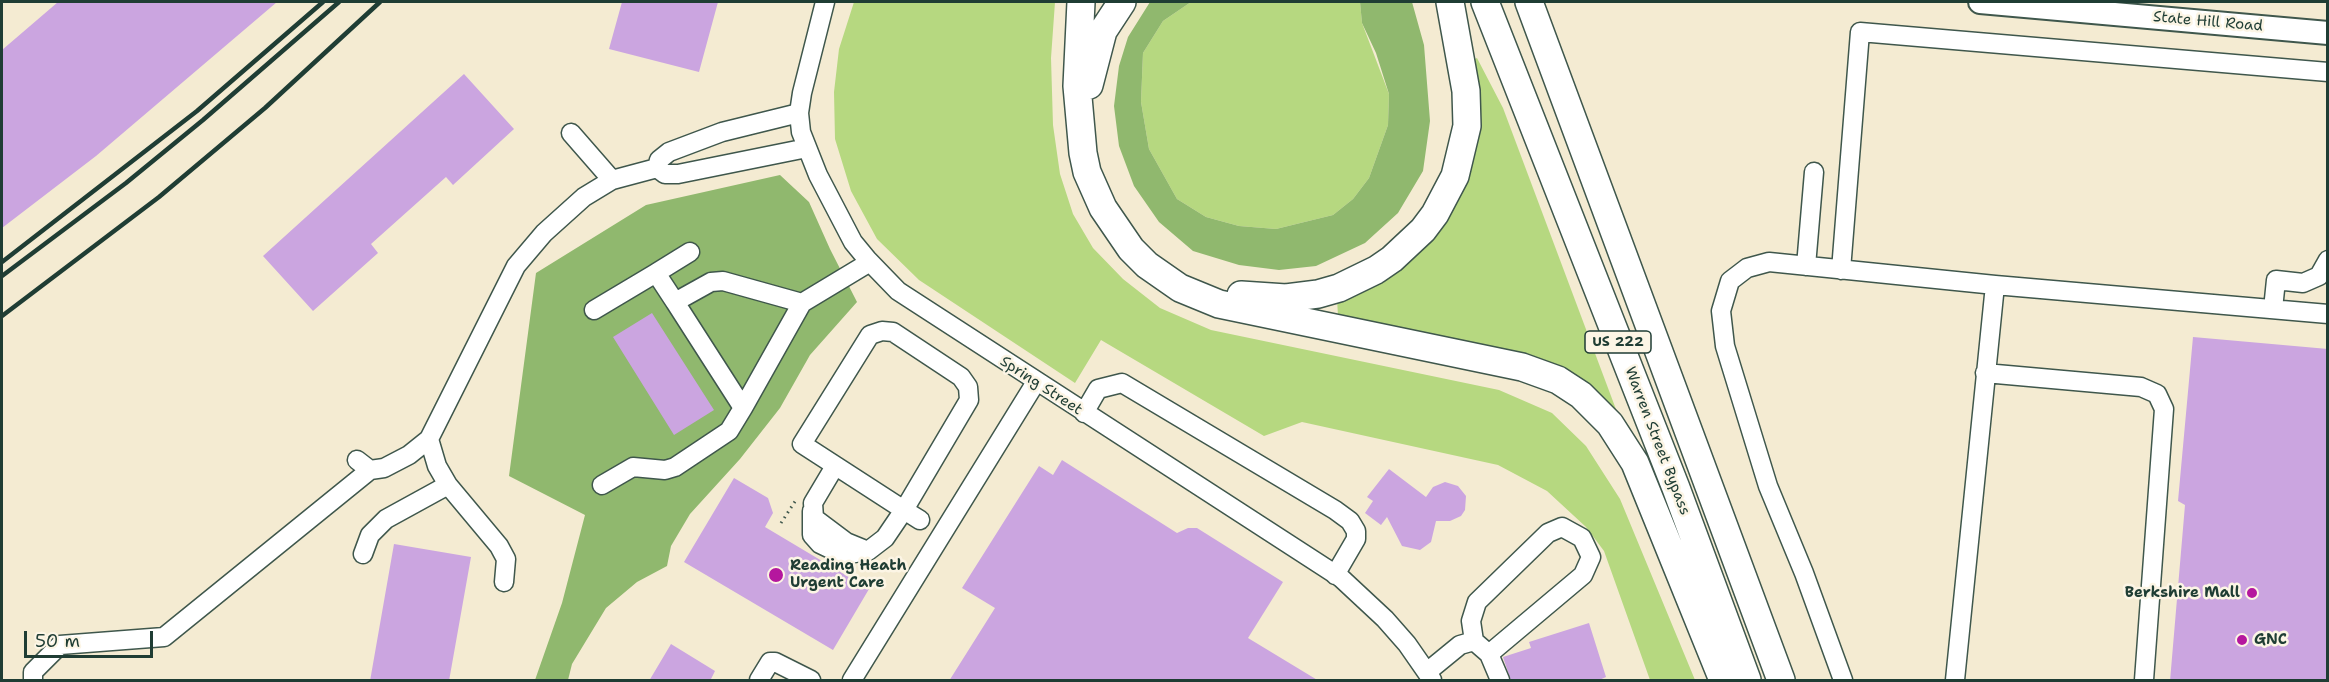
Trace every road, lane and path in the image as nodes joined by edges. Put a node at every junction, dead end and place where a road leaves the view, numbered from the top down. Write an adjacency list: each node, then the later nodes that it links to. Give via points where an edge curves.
1 (825, 2): 12 (street, Spring Street)
2 (1081, 2): 11 (highway)
3 (1108, 2): 11 (highway, via 1089,38)
4 (1122, 2): 5 (highway, via 1103,31 1087,102 1092,144 1113,201 1139,239 1191,278 1248,297 1286,298 1339,288 1376,270 1423,230 1446,195 1460,160 1467,126 1466,91)
5 (1450, 2)
6 (1980, 2): 9 (main road, State Hill Road)
7 (1485, 3): 52 (highway, Warren Street Bypass / US 222)
8 (1530, 4): 53 (highway, US 222)
9 (2328, 33)
10 (2328, 72): 22 (street, via 1860,32)
11 (1077, 86): 51 (highway, via 1087,172 1103,208 1131,249 1180,288 1255,313 1522,367 1558,380 1592,405 1610,424 1635,463)
12 (799, 113): 14 (street, Spring Street); 15 (street, via 722,132 669,152 659,160)
13 (571, 133): 17 (street)
14 (807, 148): 15 (street, via 678,174 665,174); 20 (street, Spring Street, via 853,242)
15 (657, 168): 17 (street)
16 (1814, 172): 21 (street)
17 (612, 180): 34 (street, via 584,197 516,266)
18 (690, 252): 23 (street)
19 (2328, 260): 27 (street, via 2319,276 2303,283 2276,280)
20 (870, 262): 26 (street); 31 (street, Spring Street, via 898,291)
21 (1806, 266): 22 (street); 54 (street, via 1769,262 1747,268 1730,281 1721,311 1725,346 1768,486)
22 (1841, 270): 24 (street)
23 (656, 273): 25 (street); 28 (street)
24 (1995, 285): 27 (street); 30 (street)
25 (675, 302): 26 (street, via 711,282 723,281); 32 (street)
26 (802, 303): 32 (street)
27 (2273, 309): 29 (street)
28 (594, 310)
29 (2328, 314)
30 (1986, 373): 55 (street); 56 (street, via 2141,387 2157,394 2164,409)
31 (1036, 382): 33 (street, Spring Street); 49 (street)
32 (743, 408): 37 (street, via 729,431 675,467 633,467)
33 (1083, 413): 41 (street, Spring Street); 41 (street, via 1098,389 1122,383 1335,510 1350,521 1356,539)
34 (429, 438): 36 (street, via 437,466); 46 (street, via 409,455 384,468 363,465 164,637 60,645 33,672)
35 (835, 466): 38 (street); 38 (street, via 816,496 812,512 820,525 868,551 885,538); 38 (street, via 802,444 870,335 893,332 962,377 969,393 969,400)
36 (448, 485): 40 (street, via 386,519 370,535); 42 (street, via 500,546 507,568)
37 (602, 485)
38 (904, 510): 39 (street)
39 (920, 520)
40 (363, 554)
41 (1335, 575): 45 (street, Spring Street, via 1385,619)
42 (504, 582)
43 (1474, 641): 44 (street); 44 (street, via 1471,621 1477,602 1548,533 1562,527 1582,538 1591,556 1583,575); 45 (street, via 1460,645)
44 (1489, 654): 50 (street)
45 (1429, 676)
46 (33, 681)
47 (759, 681): 48 (street, via 770,662 775,662)
48 (811, 681)
49 (852, 681)
50 (1500, 681)
51 (1723, 681)
52 (1747, 681)
53 (1781, 681)
54 (1843, 681)
55 (1955, 681)
56 (2144, 681)

